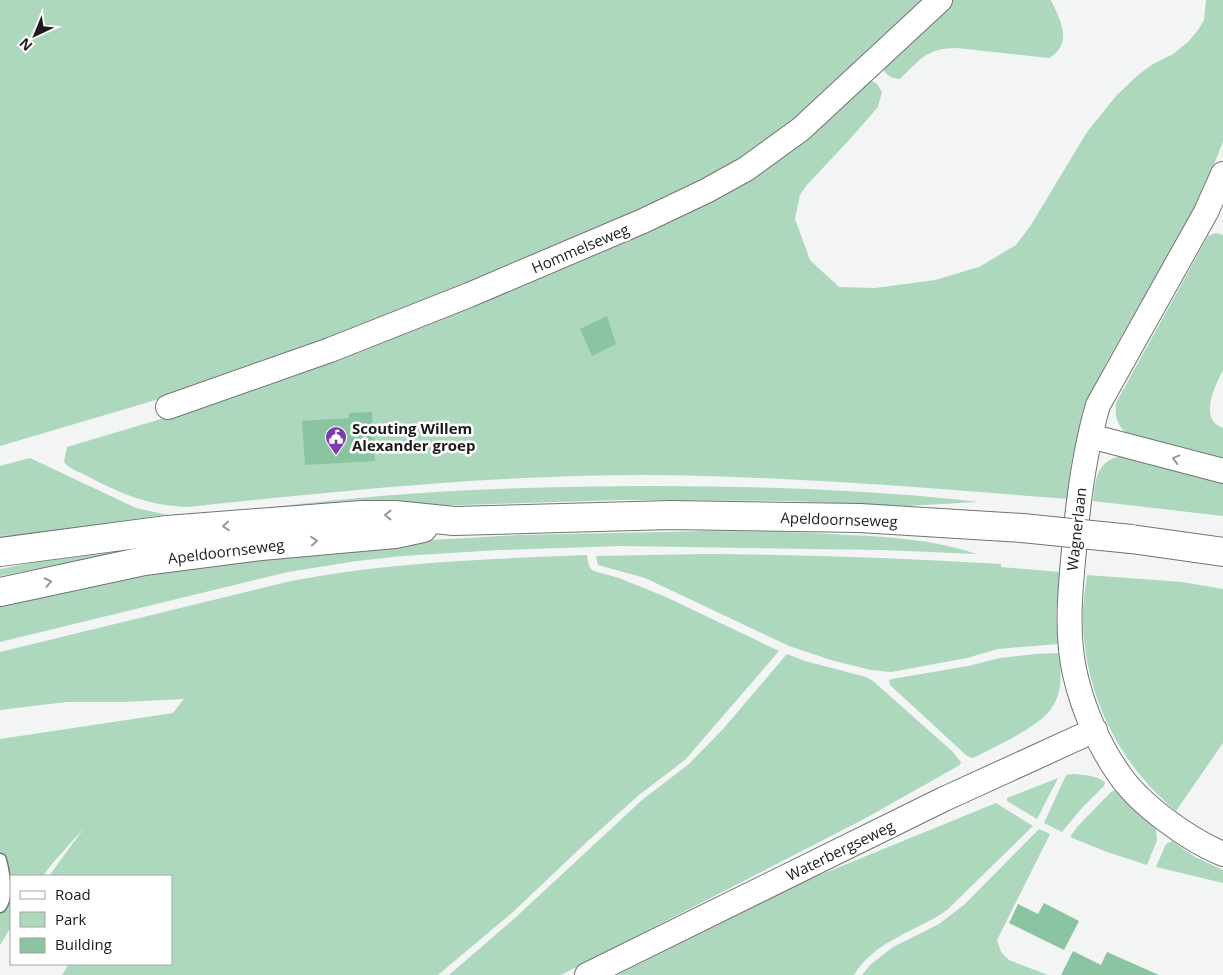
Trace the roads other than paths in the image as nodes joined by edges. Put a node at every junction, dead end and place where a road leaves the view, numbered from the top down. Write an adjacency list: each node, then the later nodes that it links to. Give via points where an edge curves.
1 (940, 0): 4 (street, Hommelseweg, via 801,129 746,169 706,191 469,296 330,350)
2 (1223, 174): 3 (street, Wagnerlaan)
3 (1215, 216): 5 (street, Wagnerlaan, via 1098,405)
4 (168, 407)
5 (1090, 436): 6 (street, one-way to 5); 11 (street, Wagnerlaan, via 1080,490 1070,623 1075,674)
6 (1223, 471)
7 (454, 521): 8 (main road, Apeldoornseweg, one-way to 8, via 395,515 362,516 167,530); 9 (main road, Apeldoornseweg, bridge, via 671,515 860,518 1022,528); 10 (main road, Apeldoornseweg, one-way to 7, via 144,560 395,534)
8 (0, 552)
9 (1223, 552)
10 (0, 592)
11 (1095, 730): 12 (street, Wagnerlaan, via 1120,776 1140,797 1170,822); 15 (street, Waterbergseweg, via 944,799)
12 (1223, 854)
13 (0, 860): 14 (lane, via 4,879)
14 (0, 906)
15 (587, 975)

